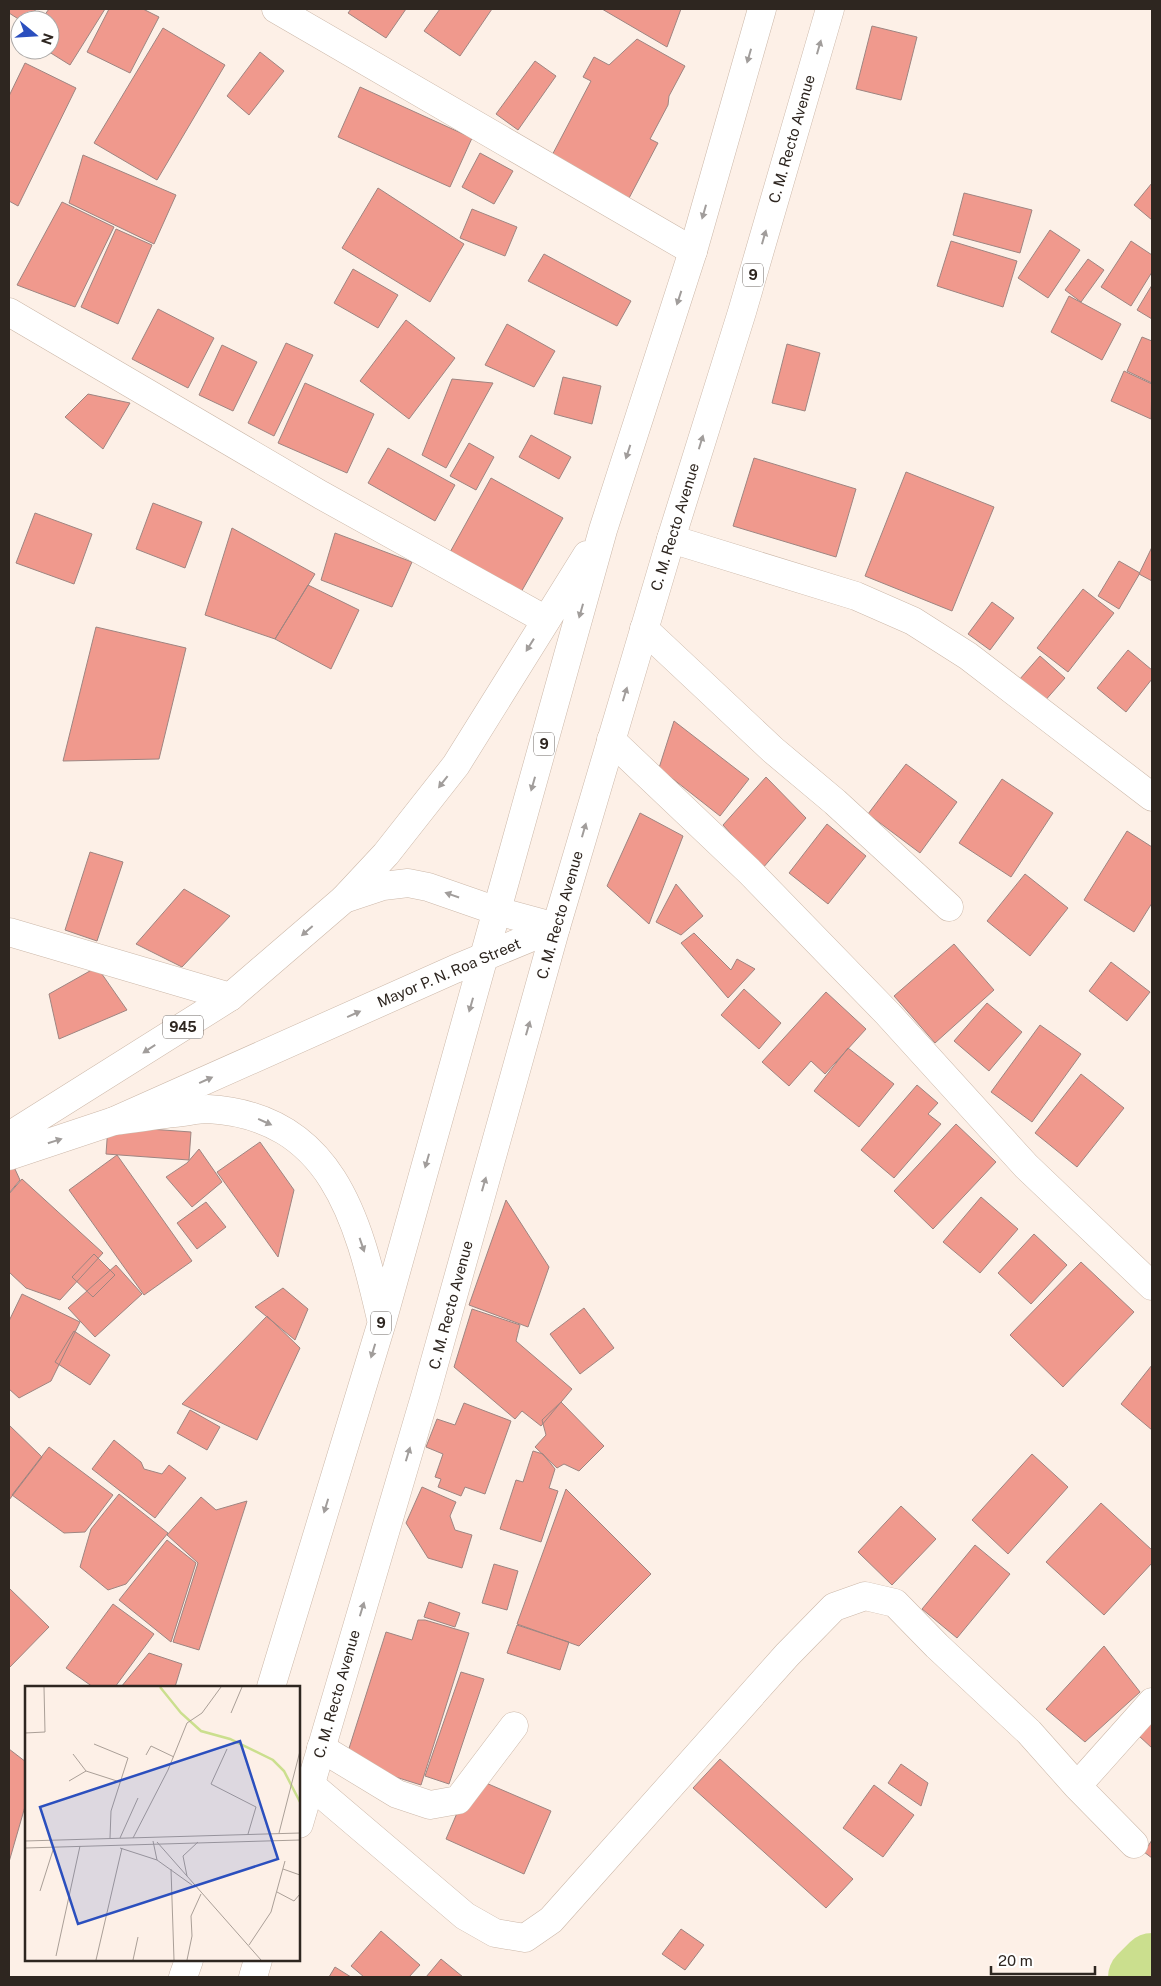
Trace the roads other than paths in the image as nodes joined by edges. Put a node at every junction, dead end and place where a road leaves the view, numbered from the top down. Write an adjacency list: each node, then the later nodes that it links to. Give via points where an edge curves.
1 (276, 9): 4 (main road)
2 (830, 9): 7 (main road, C. M. Recto Avenue / 9, one-way to 2, via 742,312)
3 (757, 11): 4 (main road, 9, one-way to 4)
4 (693, 251): 6 (main road, 9, one-way to 6)
5 (9, 312): 8 (main road, via 321,495)
6 (603, 530): 8 (main road); 14 (main road, 9, one-way to 14)
7 (671, 539): 9 (main road, C. M. Recto Avenue / 9); 11 (main road, via 856,596 913,622 968,656)
8 (546, 620): 12 (main road, one-way to 12, via 456,765 386,854)
9 (644, 629): 10 (main road, C. M. Recto Avenue / 9, one-way to 9); 13 (main road, via 773,750)
10 (611, 740): 15 (main road, C. M. Recto Avenue / 9, one-way to 10); 22 (main road, via 749,871 888,1014 1026,1166)
11 (1151, 794)
12 (344, 899): 14 (main road, Mayor P. N. Roa Street / 945, one-way to 12, via 408,883 383,886); 18 (main road, Mayor P. N. Roa Street / 945, one-way to 18)
13 (949, 907)
14 (498, 911): 15 (main road, Mayor P. N. Roa Street / 945); 17 (main road, 9)
15 (556, 927): 17 (main road, Mayor P. N. Roa Street); 27 (main road, C. M. Recto Avenue / 9, one-way to 15, via 426,1393)
16 (9, 932): 18 (main road)
17 (485, 958): 19 (main road, Mayor P. N. Roa Street, one-way to 17); 23 (main road, 9, one-way to 23)
18 (230, 997): 20 (main road, Mayor P. N. Roa Street / 945, one-way to 20)
19 (114, 1121): 21 (main road, Mayor P. N. Roa Street, one-way to 19); 23 (main road, one-way to 23, via 208,1110 232,1112 264,1121 298,1140 319,1160 340,1190 367,1260)
20 (9, 1136)
21 (9, 1156)
22 (1152, 1286)
23 (382, 1322): 24 (main road, 9, one-way to 24)
24 (271, 1686)
25 (1152, 1702): 29 (main road)
26 (514, 1726): 27 (main road, via 458,1800 430,1805 397,1794)
27 (321, 1748): 28 (main road, C. M. Recto Avenue / 9)
28 (310, 1785): 29 (main road, via 465,1916 495,1933 525,1938 551,1920 787,1655 834,1607 865,1596 895,1603 1029,1732); 30 (main road, C. M. Recto Avenue / 9)
29 (1077, 1786): 31 (main road)
30 (300, 1820)
31 (1134, 1844)
32 (188, 1961): 34 (main road)
33 (258, 1961): 35 (main road)
34 (183, 1977)
35 (252, 1977)

